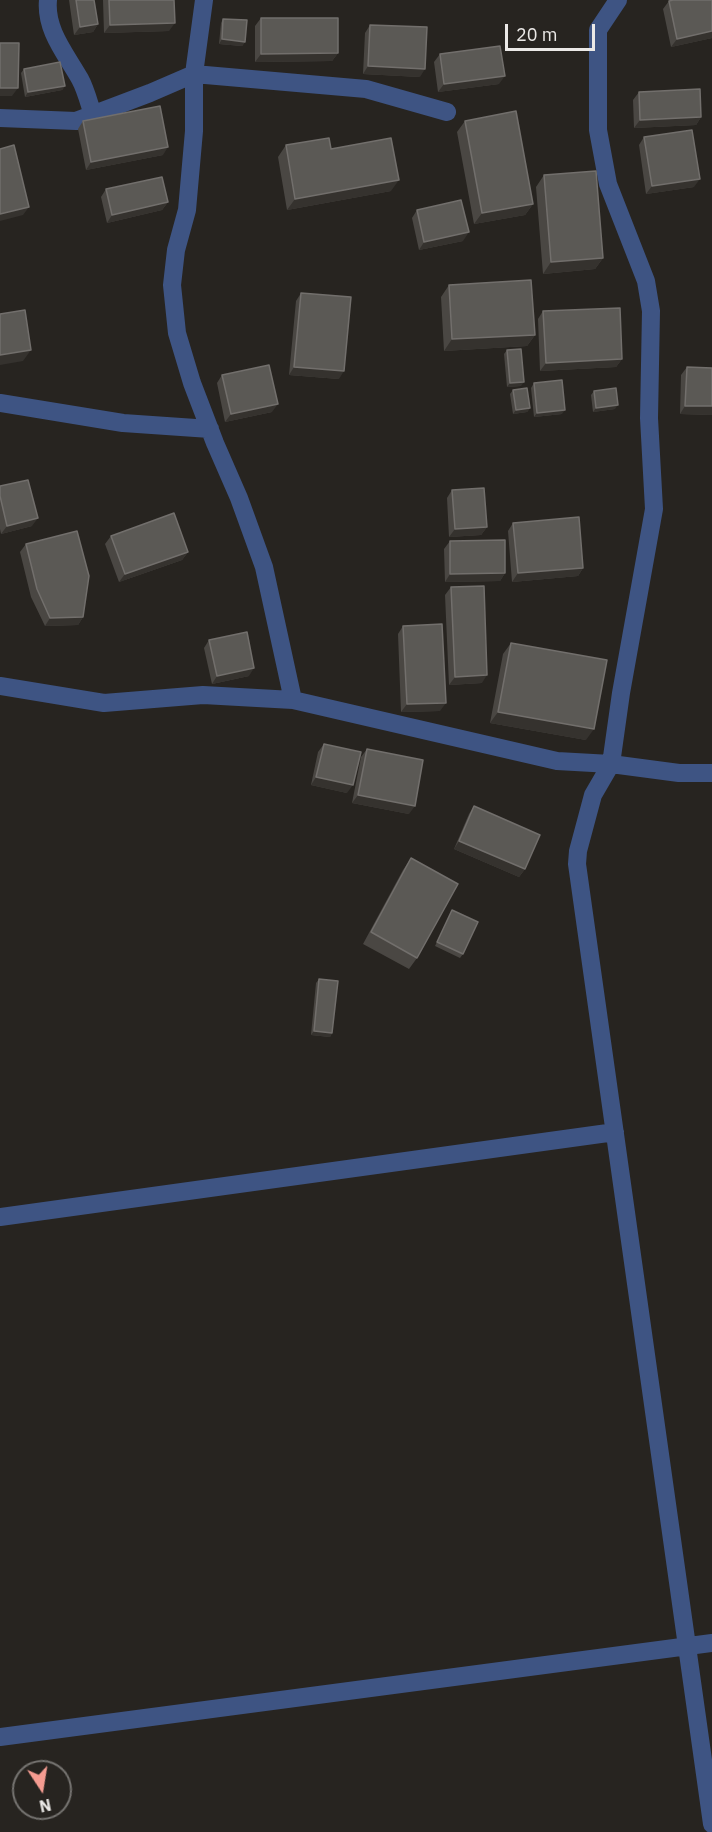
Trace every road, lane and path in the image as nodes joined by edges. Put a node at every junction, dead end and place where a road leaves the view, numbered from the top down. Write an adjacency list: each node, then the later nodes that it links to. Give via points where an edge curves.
1 (48, 0): 6 (street, via 56,40 81,80)
2 (204, 0): 4 (street)
3 (618, 0): 12 (street, via 598,30 598,130 608,184 646,281 651,311 649,418 654,509)
4 (194, 74): 5 (street, via 366,88); 6 (street); 9 (street, via 187,210 172,285 177,333)
5 (447, 112)
6 (93, 115): 7 (street, via 76,120)
7 (0, 118)
8 (0, 403): 9 (street, via 123,423)
9 (210, 429): 11 (street, via 264,567)
10 (0, 686): 11 (street, via 104,704 202,695)
11 (293, 700): 12 (street, via 557,761)
12 (611, 764): 13 (street); 14 (street, via 593,795 577,864)
13 (712, 773)
14 (615, 1132): 15 (street); 17 (street)
15 (0, 1217)
16 (712, 1642): 17 (street)
17 (687, 1646): 18 (street); 19 (street)
18 (0, 1737)
19 (712, 1824)

